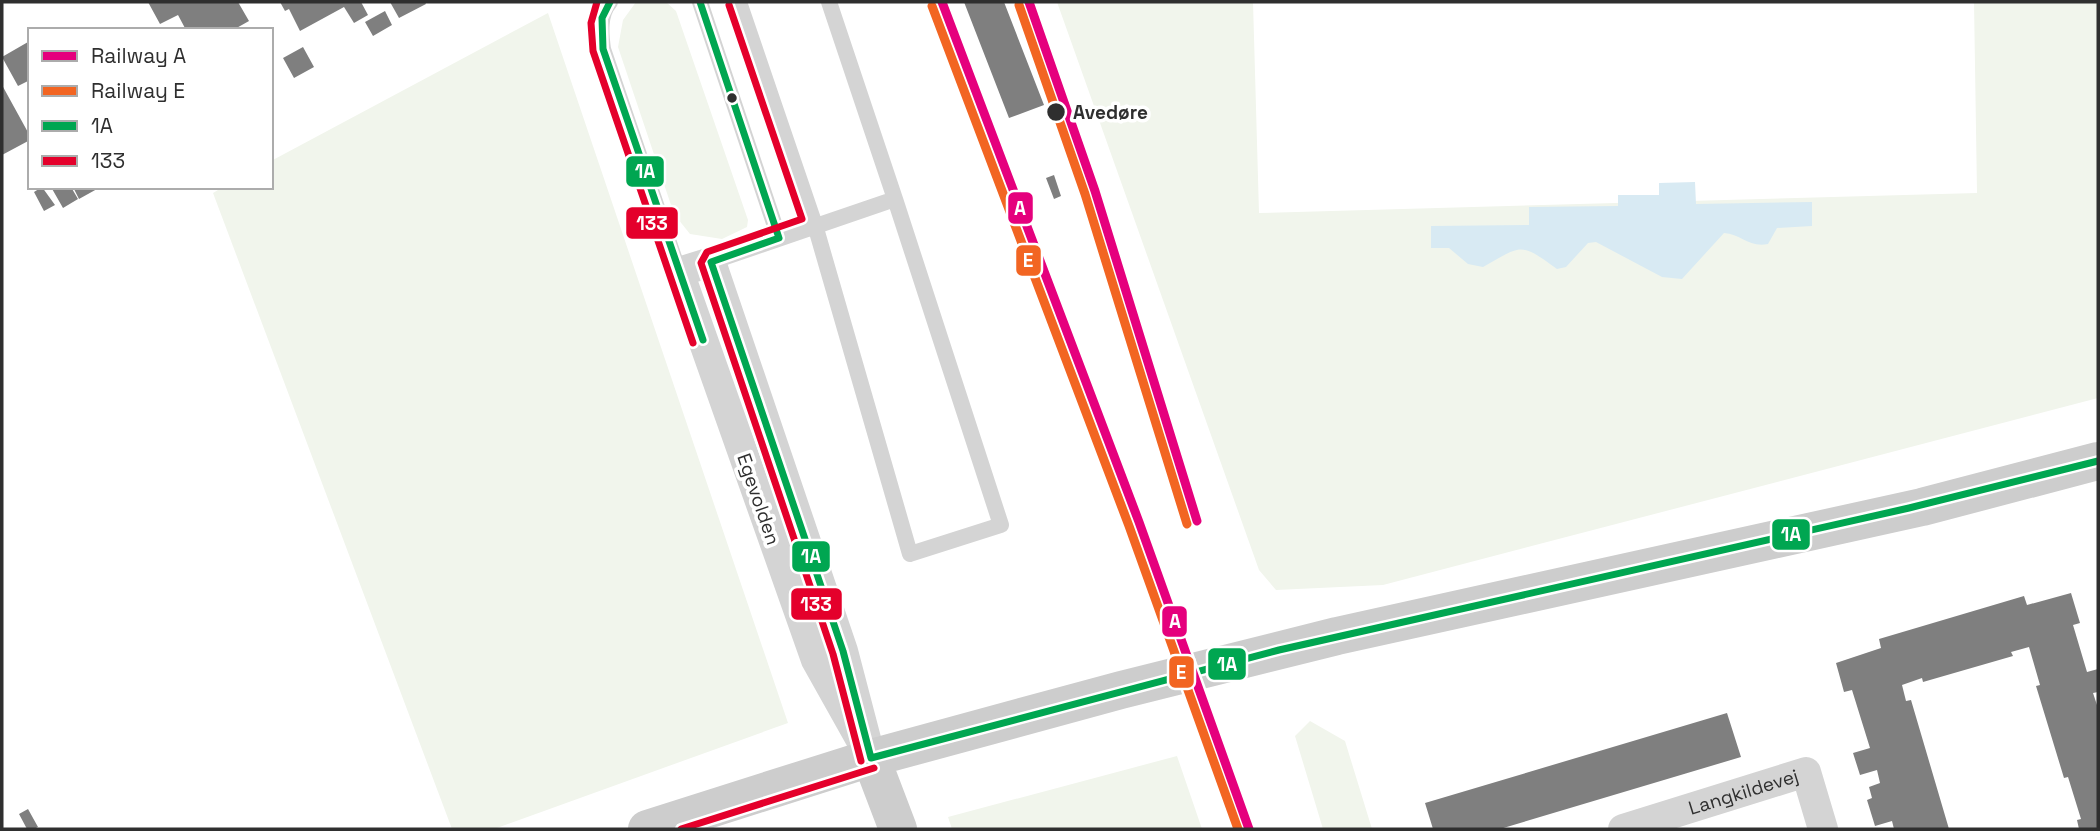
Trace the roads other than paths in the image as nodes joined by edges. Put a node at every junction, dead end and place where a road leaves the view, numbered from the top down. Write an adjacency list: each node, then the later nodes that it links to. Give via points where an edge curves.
1 (610, 2): 9 (lane, Egevolden, via 601,28 603,49)
2 (700, 2): 7 (lane)
3 (738, 2): 6 (lane)
4 (829, 2): 5 (lane)
5 (895, 199): 6 (lane); 6 (lane, via 1001,525 911,554)
6 (815, 225): 7 (lane)
7 (779, 238): 8 (lane)
8 (711, 262): 9 (street); 11 (street, Egevolden, via 843,651)
9 (679, 272): 11 (street, Egevolden, via 816,660)
10 (2098, 461): 11 (street, via 1922,507 1338,636)
11 (871, 758): 12 (street); 13 (street, Egevolden)
12 (647, 829)
13 (898, 829)
14 (1623, 829): 15 (street, Langkildevej, via 1806,772)
15 (1823, 829)

